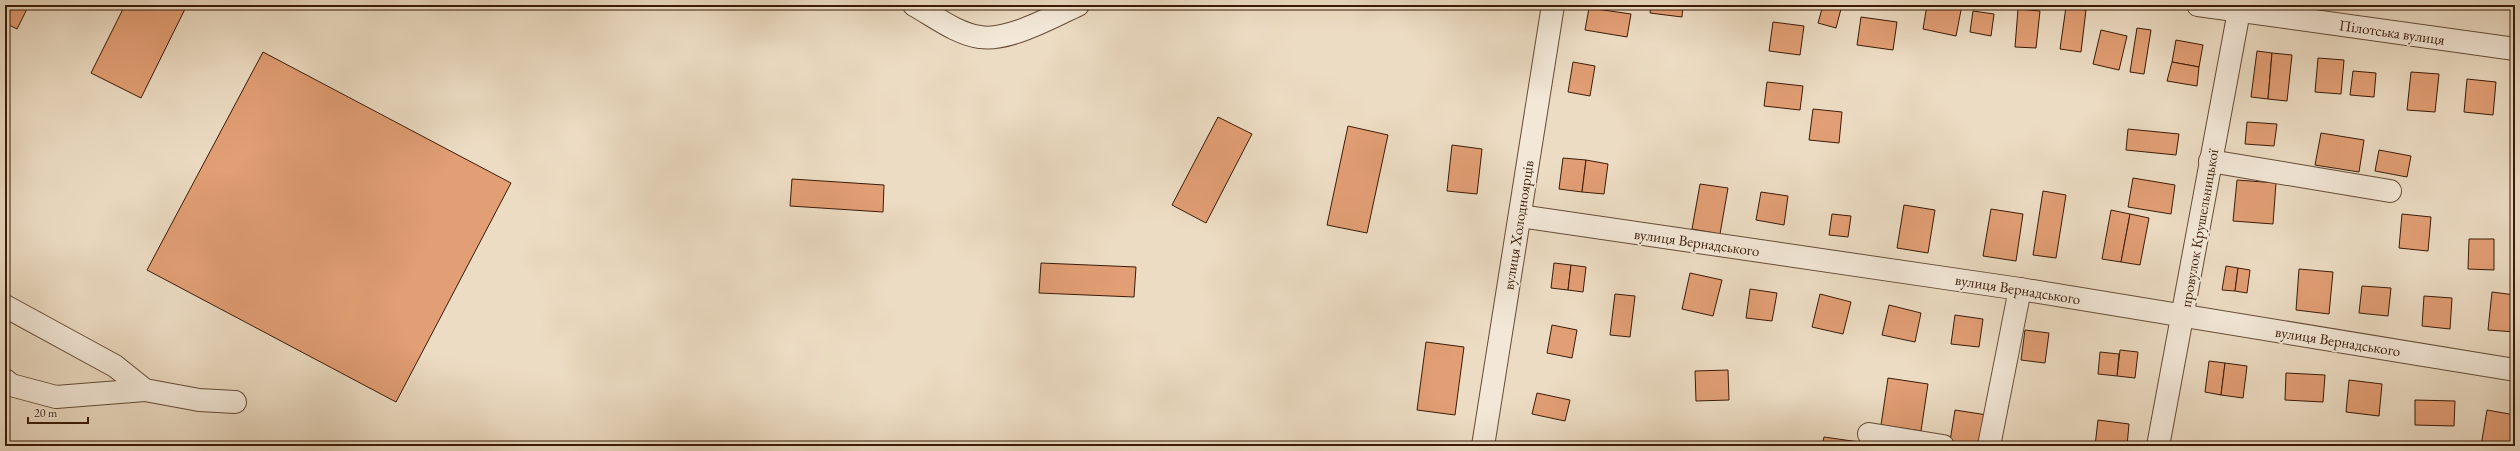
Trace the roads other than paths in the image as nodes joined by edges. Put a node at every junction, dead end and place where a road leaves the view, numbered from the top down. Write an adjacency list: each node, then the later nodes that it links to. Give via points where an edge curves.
1 (914, 5): 2 (street, via 981,38 1015,32)
2 (1078, 5)
3 (1553, 5): 9 (street, вулиця Холодноярців)
4 (2198, 5): 5 (street, Пілотська вулиця)
5 (2239, 11): 6 (street, Пілотська вулиця); 7 (street, провулок Крушельницької)
6 (2515, 49)
7 (2210, 161): 8 (street); 12 (street, провулок Крушельницької)
8 (2390, 191)
9 (1520, 216): 10 (street, вулиця Вернадського); 20 (street, вулиця Холодноярців)
10 (2020, 289): 12 (street, вулиця Вернадського); 22 (street)
11 (5, 306): 15 (street, via 115,366)
12 (2183, 315): 13 (street, вулиця Вернадського); 23 (street, провулок Крушельницької)
13 (2515, 370)
14 (5, 380): 17 (street, via 11,385)
15 (145, 390): 17 (street, via 56,397); 18 (street, via 199,400)
16 (5, 392): 17 (street)
17 (38, 392)
18 (235, 402)
19 (1869, 434): 21 (street)
20 (1484, 446)
21 (1943, 446)
22 (1989, 446)
23 (2158, 446)

